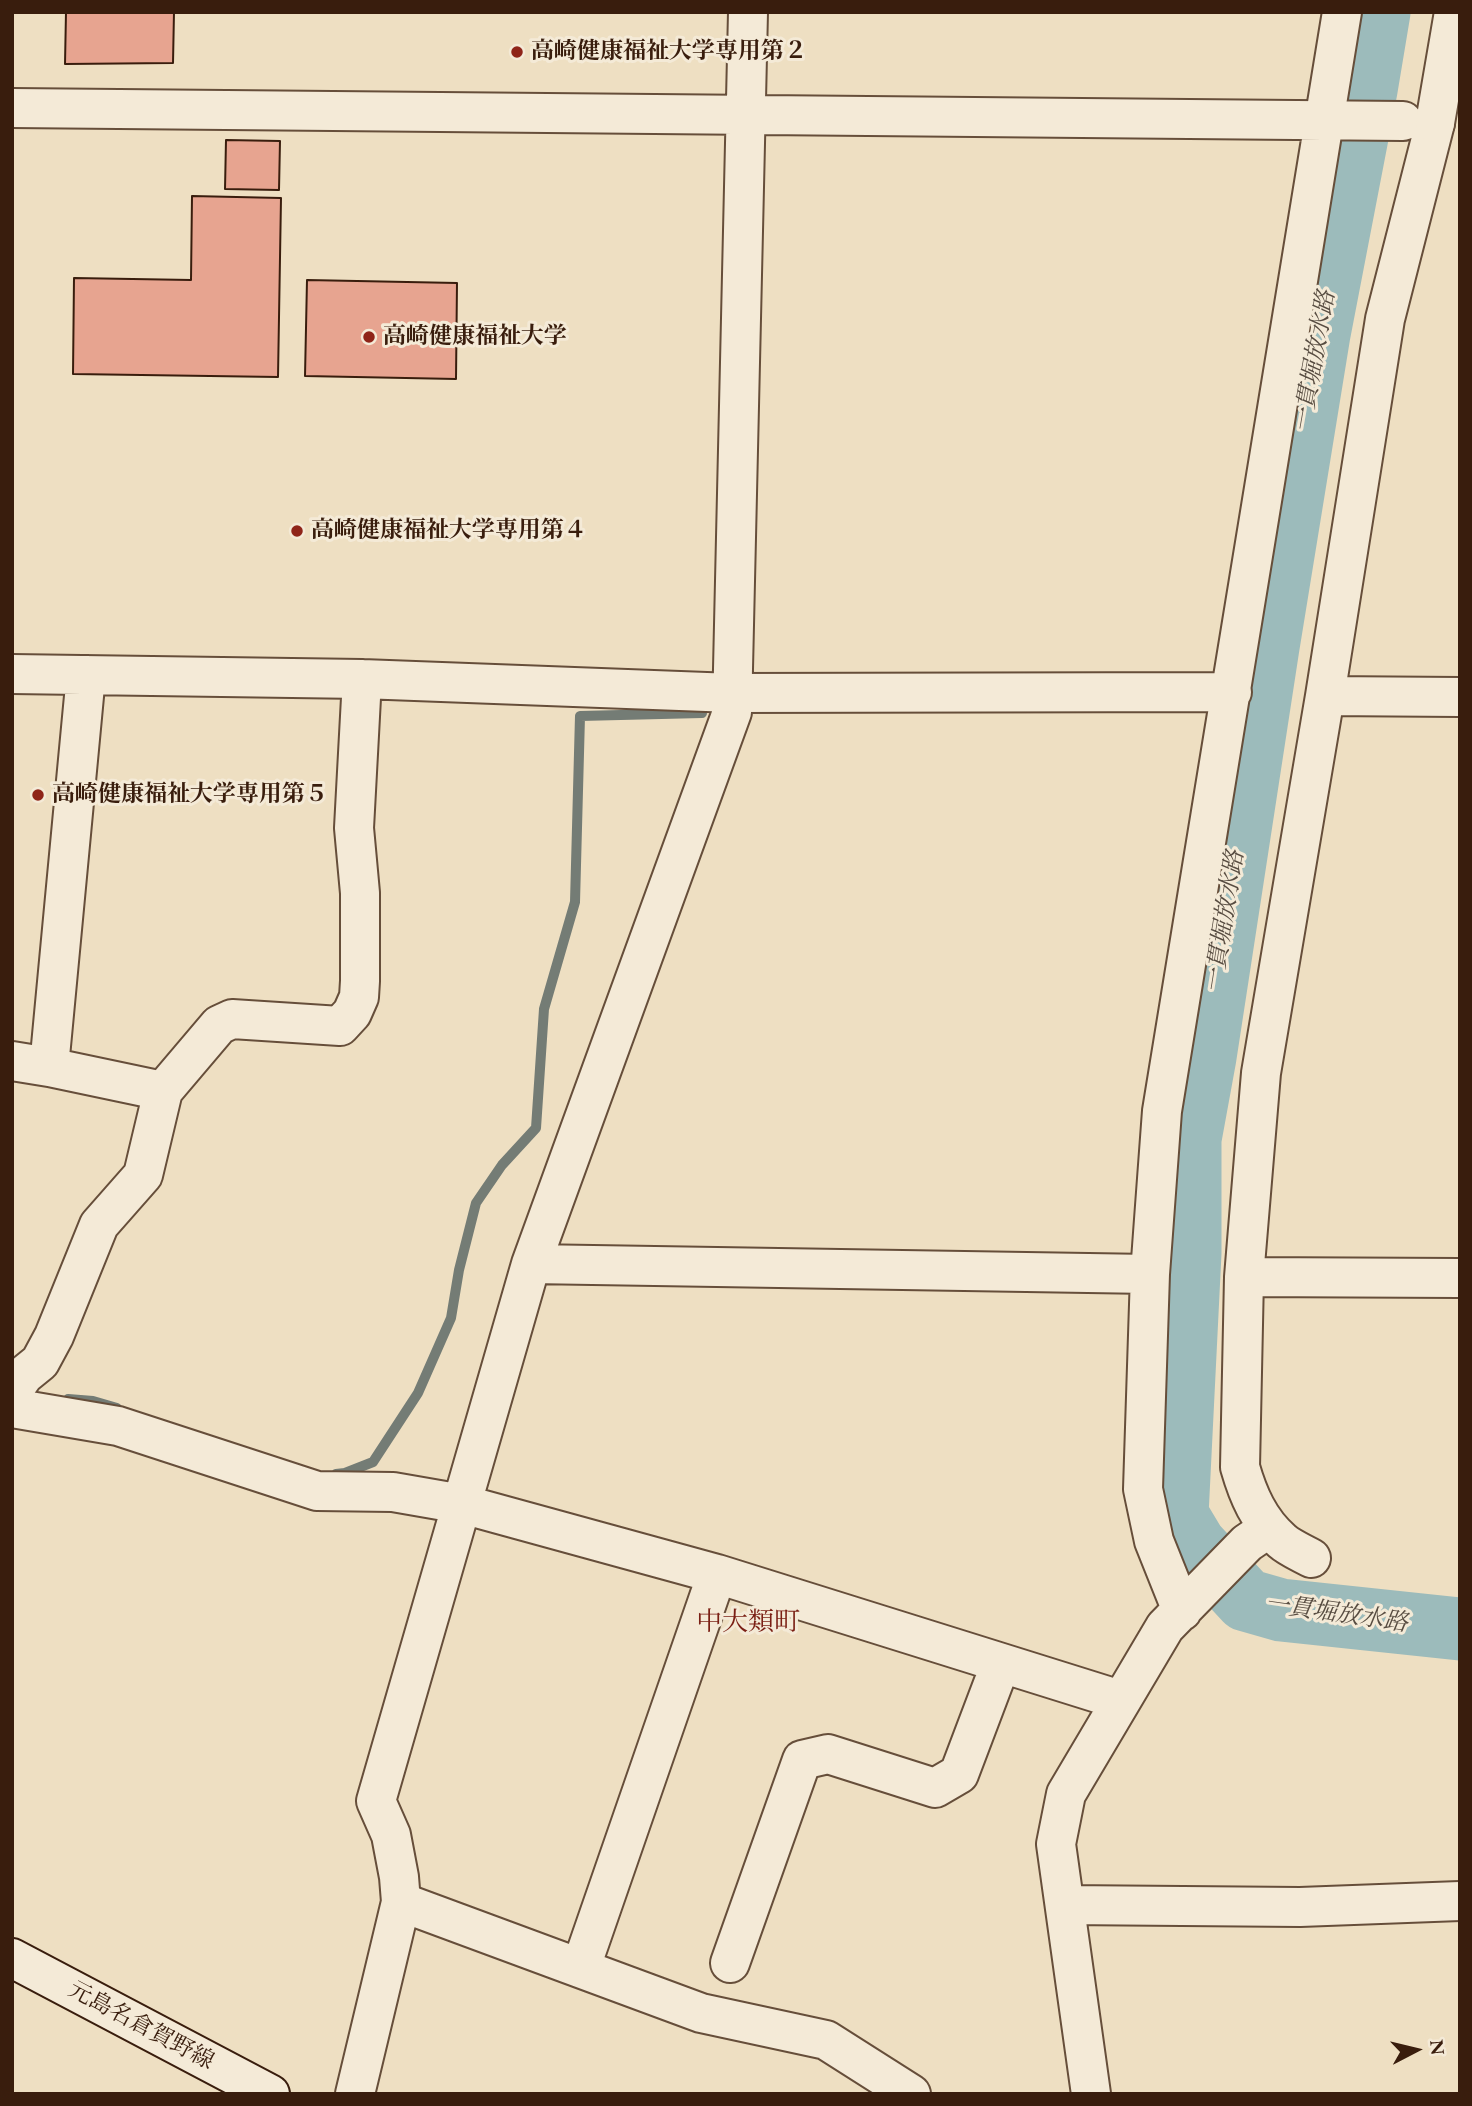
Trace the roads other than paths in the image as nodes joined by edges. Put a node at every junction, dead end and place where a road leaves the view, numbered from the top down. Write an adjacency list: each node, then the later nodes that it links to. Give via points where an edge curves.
1 (748, 12): 5 (street)
2 (1342, 12): 6 (street)
3 (1454, 12): 7 (street)
4 (12, 108): 5 (street)
5 (746, 115): 6 (street); 12 (street)
6 (1330, 120): 7 (street); 11 (street)
7 (1433, 122): 13 (street, via 1385,319)
8 (12, 674): 9 (street)
9 (86, 675): 10 (street); 16 (street)
10 (362, 679): 12 (street); 17 (street, via 354,828 360,981 352,1013 340,1026 232,1019 219,1025)
11 (1231, 692): 12 (street); 19 (street, via 1162,1111)
12 (733, 693): 18 (street, via 732,712)
13 (1325, 695): 14 (street); 20 (street, via 1261,1073)
14 (1460, 697)
15 (12, 1061): 16 (street)
16 (49, 1067): 17 (street)
17 (163, 1091): 22 (street, via 144,1175 99,1225 54,1336 40,1362)
18 (531, 1264): 19 (street); 24 (street)
19 (1150, 1274): 28 (street, via 1143,1489 1154,1541)
20 (1244, 1277): 21 (street); 25 (street, via 1240,1467)
21 (1460, 1278)
22 (12, 1391)
23 (12, 1408): 24 (street, via 118,1426 317,1492 393,1492)
24 (462, 1504): 27 (street); 32 (street, via 376,1801 391,1835)
25 (1258, 1536): 26 (street, via 1284,1543); 28 (street)
26 (1311, 1558)
27 (717, 1574): 29 (street); 36 (street)
28 (1193, 1600): 30 (street, via 1165,1627)
29 (1001, 1663): 30 (street); 35 (street, via 959,1774 935,1788 828,1754 802,1760)
30 (1120, 1700): 33 (street, via 1066,1794 1056,1844)
31 (1460, 1901): 33 (street, via 1300,1907)
32 (401, 1902): 36 (street); 38 (street)
33 (1065, 1905): 40 (street)
34 (12, 1958): 37 (street, 元島名倉賀野線)
35 (730, 1963)
36 (581, 1967): 39 (street, via 701,2013 826,2040)
37 (270, 2094)
38 (355, 2094)
39 (911, 2094)
40 (1091, 2094)

